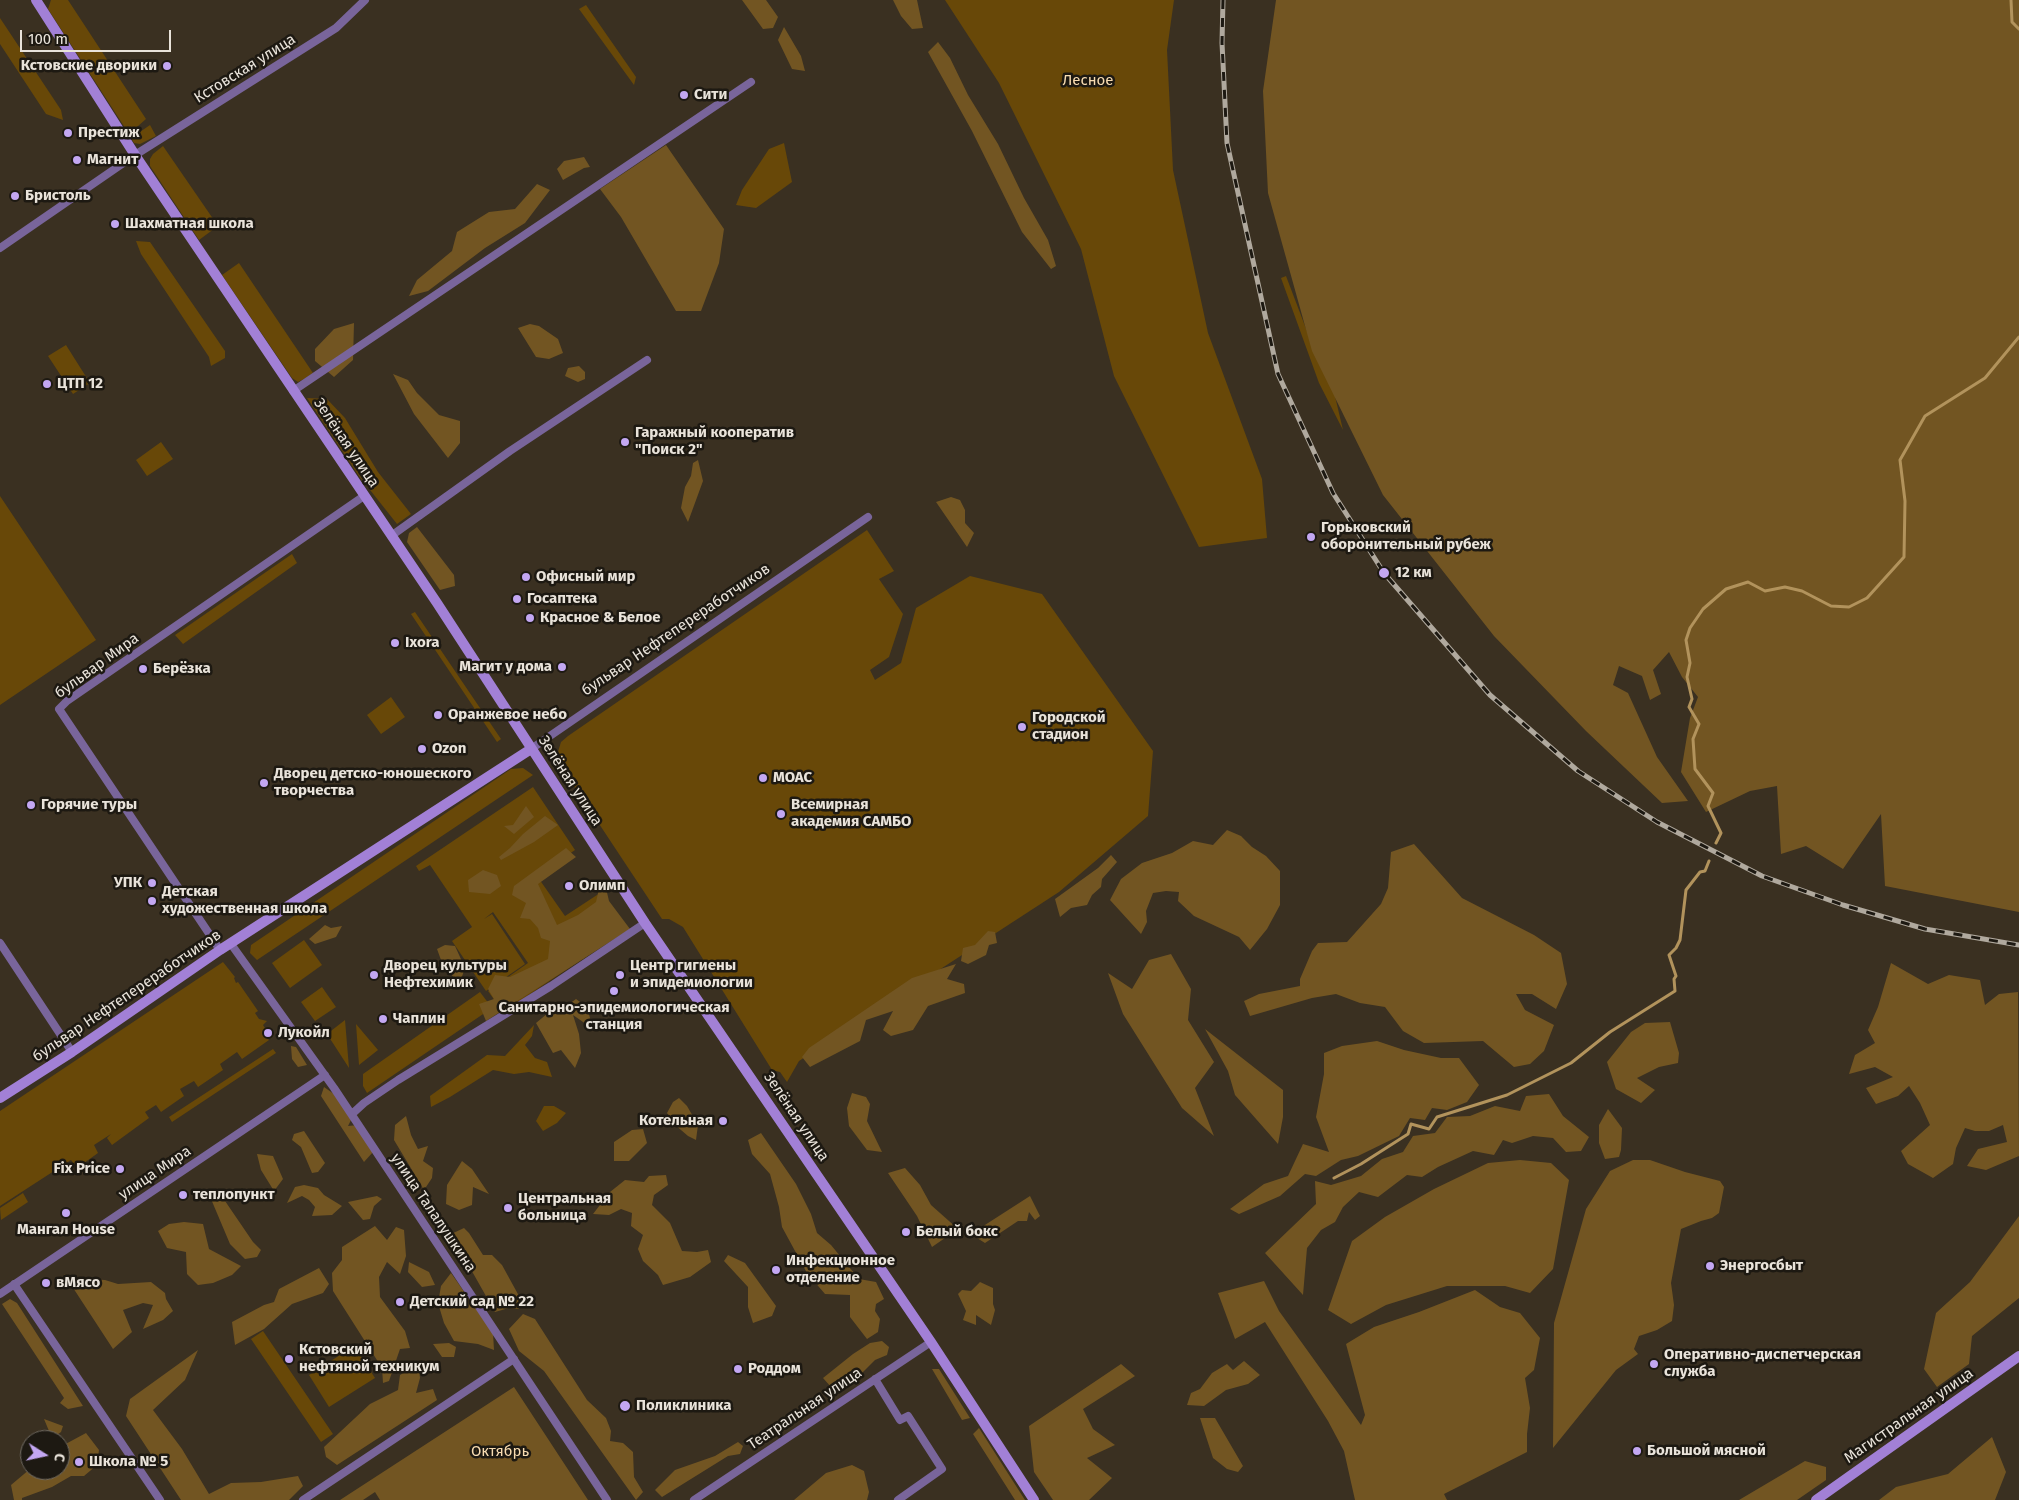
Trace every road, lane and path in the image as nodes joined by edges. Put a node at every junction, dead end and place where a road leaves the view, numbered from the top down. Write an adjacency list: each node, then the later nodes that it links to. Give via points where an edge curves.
1 (36, 0): 4 (main road, Зелёная улица)
2 (365, 0): 4 (street, Кстовская улица, via 336,28)
3 (750, 82): 7 (street)
4 (135, 155): 5 (street, Кстовская улица); 7 (main road, Зелёная улица)
5 (0, 248)
6 (647, 360): 10 (street, via 510,451)
7 (293, 391): 8 (main road, Зелёная улица)
8 (364, 496): 10 (main road, Зелёная улица); 15 (street, бульвар Мира, via 59,709)
9 (868, 517): 11 (street, бульвар Нефтепереработчиков)
10 (391, 536): 11 (main road, Зелёная улица)
11 (530, 749): 12 (main road, Зелёная улица); 14 (main road, бульвар Нефтепереработчиков)
12 (645, 922): 19 (street, via 551,986 398,1080); 22 (main road, Зелёная улица)
13 (0, 943): 16 (street)
14 (230, 944): 15 (main road, бульвар Нефтепереработчиков); 17 (street, улица Талалушкина)
15 (220, 950): 16 (main road, бульвар Нефтепереработчиков)
16 (72, 1052): 18 (main road, бульвар Нефтепереработчиков)
17 (325, 1074): 19 (street, улица Талалушкина); 20 (street, улица Мира)
18 (0, 1098)
19 (352, 1114): 24 (street, улица Талалушкина)
20 (14, 1284): 21 (street, улица Мира); 26 (street)
21 (0, 1294)
22 (931, 1342): 25 (street, Театральная улица); 31 (main road, Зелёная улица)
23 (2019, 1356): 32 (main road, Магистральная улица)
24 (514, 1358): 27 (street); 28 (street, улица Талалушкина)
25 (875, 1379): 29 (street, Театральная улица); 30 (street, via 900,1420 908,1416 942,1469)
26 (160, 1500)
27 (304, 1500)
28 (607, 1500)
29 (694, 1500)
30 (898, 1500)
31 (1034, 1500)
32 (1816, 1500)

